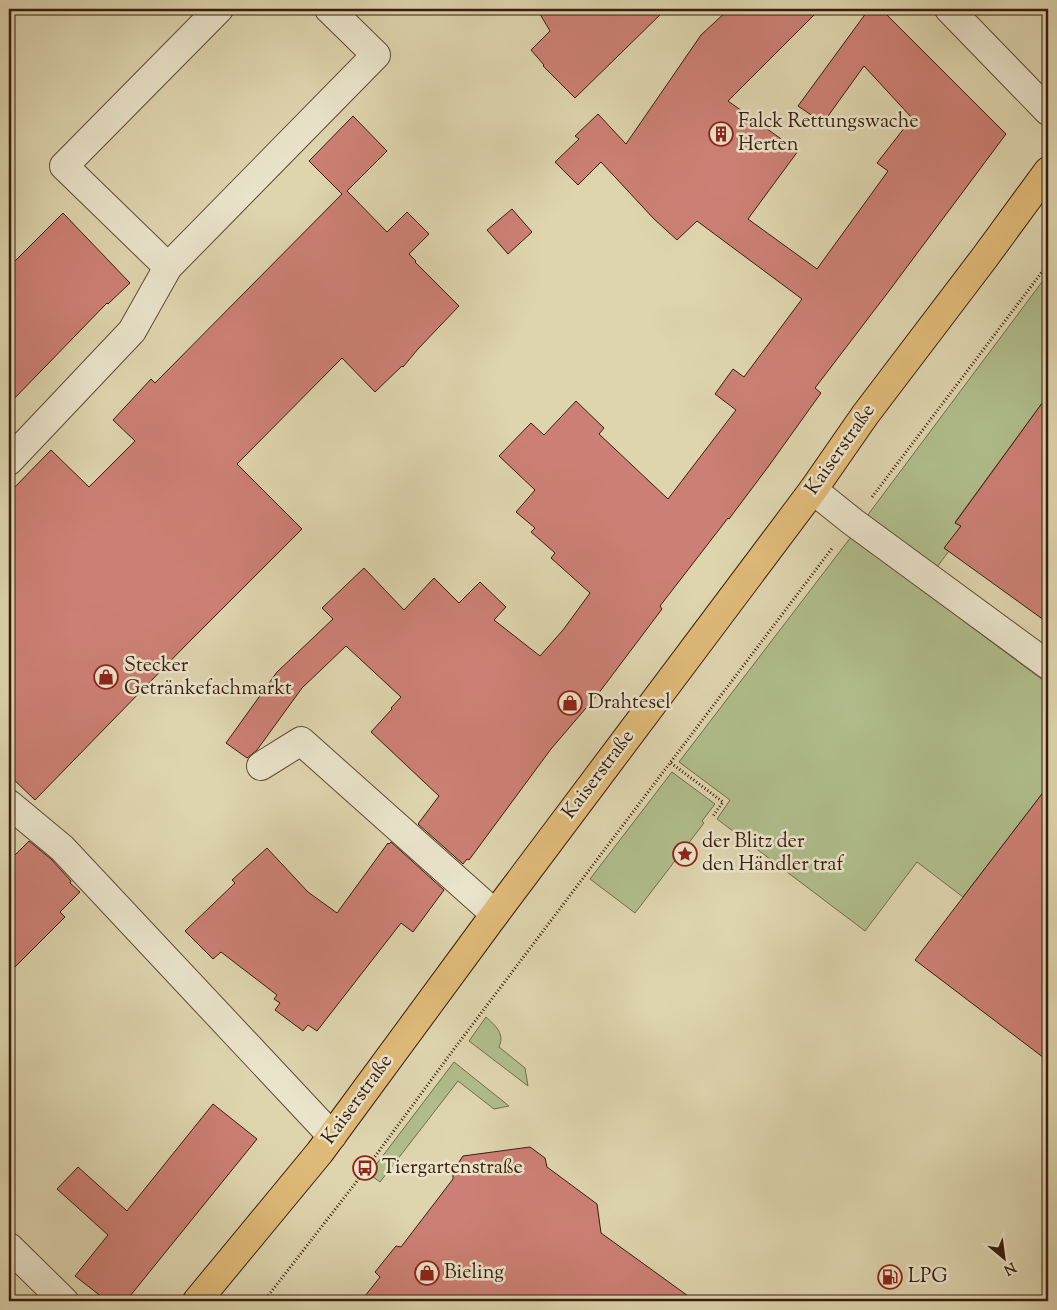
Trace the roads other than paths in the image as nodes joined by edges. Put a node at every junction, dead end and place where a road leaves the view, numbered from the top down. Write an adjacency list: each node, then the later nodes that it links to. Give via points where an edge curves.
1 (219, 9): 6 (street, via 64,166)
2 (329, 9): 6 (street, via 376,55)
3 (949, 9): 4 (street)
4 (1048, 111)
5 (1048, 171): 8 (main road, Kaiserstraße)
6 (168, 267): 7 (street, via 132,331)
7 (9, 461)
8 (812, 490): 9 (street); 12 (main road, Kaiserstraße)
9 (1048, 665)
10 (261, 766): 12 (street, via 301,741)
11 (9, 804): 13 (street, via 62,848)
12 (495, 914): 13 (main road, Kaiserstraße)
13 (332, 1136): 16 (main road, Kaiserstraße)
14 (9, 1247): 15 (street)
15 (64, 1301)
16 (197, 1301)

